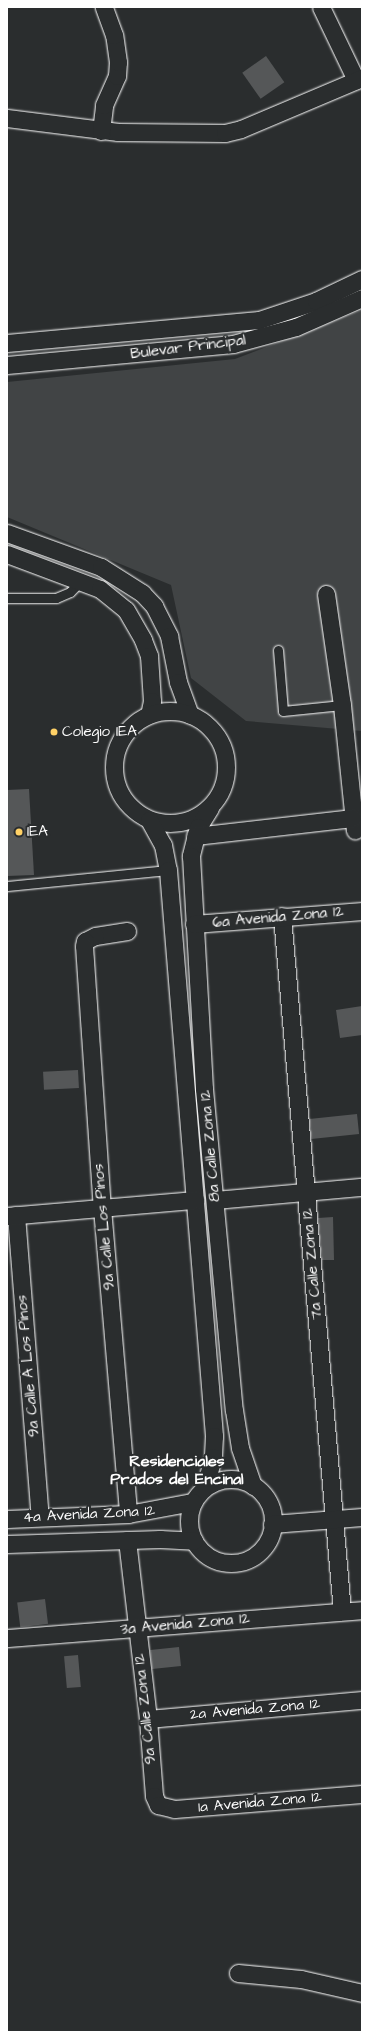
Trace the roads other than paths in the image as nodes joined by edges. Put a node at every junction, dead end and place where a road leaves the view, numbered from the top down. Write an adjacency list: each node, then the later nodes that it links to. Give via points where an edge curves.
1 (104, 7): 5 (street, via 114,35 118,62 117,76 104,105)
2 (321, 7): 3 (street)
3 (359, 79): 5 (street, via 233,132 186,135)
4 (7, 118): 5 (street)
5 (101, 131)
6 (362, 279): 8 (street, Bulevar Principal, via 316,301 259,320)
7 (362, 298): 9 (street, Bulevar Principal, via 296,327 239,343)
8 (7, 343)
9 (7, 365)
10 (7, 533): 18 (street, via 101,567 142,593 154,606 169,636 178,682)
11 (7, 554): 12 (street)
12 (81, 581): 14 (lane, via 70,592 56,598); 17 (street, via 113,598 126,610 144,640 152,672 152,701)
13 (326, 594): 16 (street)
14 (7, 598)
15 (278, 650): 16 (lane, via 283,710)
16 (342, 705): 21 (street, via 354,824)
17 (149, 715): 18 (street, via 176,711); 20 (street, via 123,736 116,751 114,767 116,784 124,799 134,811)
18 (190, 715): 19 (street, via 211,729 221,743 226,760 220,794)
19 (210, 808): 20 (street, via 181,823 165,824); 21 (street, 8a Calle Zona 12)
20 (149, 820): 22 (street, 8a Calle Zona 12, via 163,846)
21 (195, 836): 26 (street, 8a Calle Zona 12, via 190,871)
22 (168, 870): 23 (lane); 30 (street, 8a Calle Zona 12)
23 (7, 886)
24 (362, 910): 25 (street, 6a Avenida Zona 12)
25 (282, 916): 26 (street, 6a Avenida Zona 12); 29 (street, 7a Calle Zona 12)
26 (194, 924): 31 (street, 8a Calle Zona 12)
27 (127, 931): 32 (street, 9a Calle Los Pinos, via 85,940)
28 (362, 1187): 29 (street)
29 (305, 1191): 31 (street); 41 (street, 7a Calle Zona 12)
30 (195, 1200): 32 (street); 35 (street, 8a Calle Zona 12, via 214,1436 213,1457)
31 (215, 1200): 34 (street, 8a Calle Zona 12, via 236,1428)
32 (102, 1208): 33 (street); 37 (street, 9a Calle Los Pinos)
33 (11, 1215): 38 (street, 9a Calle A Los Pinos)
34 (253, 1486): 35 (street, via 229,1479); 42 (street, via 268,1502)
35 (205, 1488): 36 (street)
36 (193, 1502): 37 (street, 4a Avenida Zona 12); 44 (street, via 189,1528)
37 (128, 1514): 38 (street, 4a Avenida Zona 12)
38 (40, 1517): 40 (street, 4a Avenida Zona 12)
39 (362, 1517): 41 (street)
40 (7, 1518)
41 (334, 1519): 42 (street); 47 (street, 7a Calle Zona 12)
42 (272, 1524): 44 (street, via 269,1537 262,1548 252,1557 240,1562 227,1563 214,1559 202,1552)
43 (128, 1540): 44 (street, 4a Avenida Zona 12); 45 (street, 4a Avenida Zona 12); 48 (street, 9a Calle Zona 12)
44 (194, 1541)
45 (7, 1544)
46 (362, 1610): 47 (street, 3a Avenida Zona 12)
47 (342, 1611): 48 (street, 3a Avenida Zona 12)
48 (136, 1628): 49 (street, 3a Avenida Zona 12); 51 (street, 9a Calle Zona 12)
49 (7, 1638)
50 (362, 1700): 51 (street, 2a Avenida Zona 12)
51 (148, 1719): 53 (street, 9a Calle Zona 12, via 154,1796)
52 (362, 1794): 53 (street, 1a Avenida Zona 12, via 174,1809)
53 (158, 1805)
54 (238, 1973): 55 (street, via 301,1979)
55 (362, 1993)

